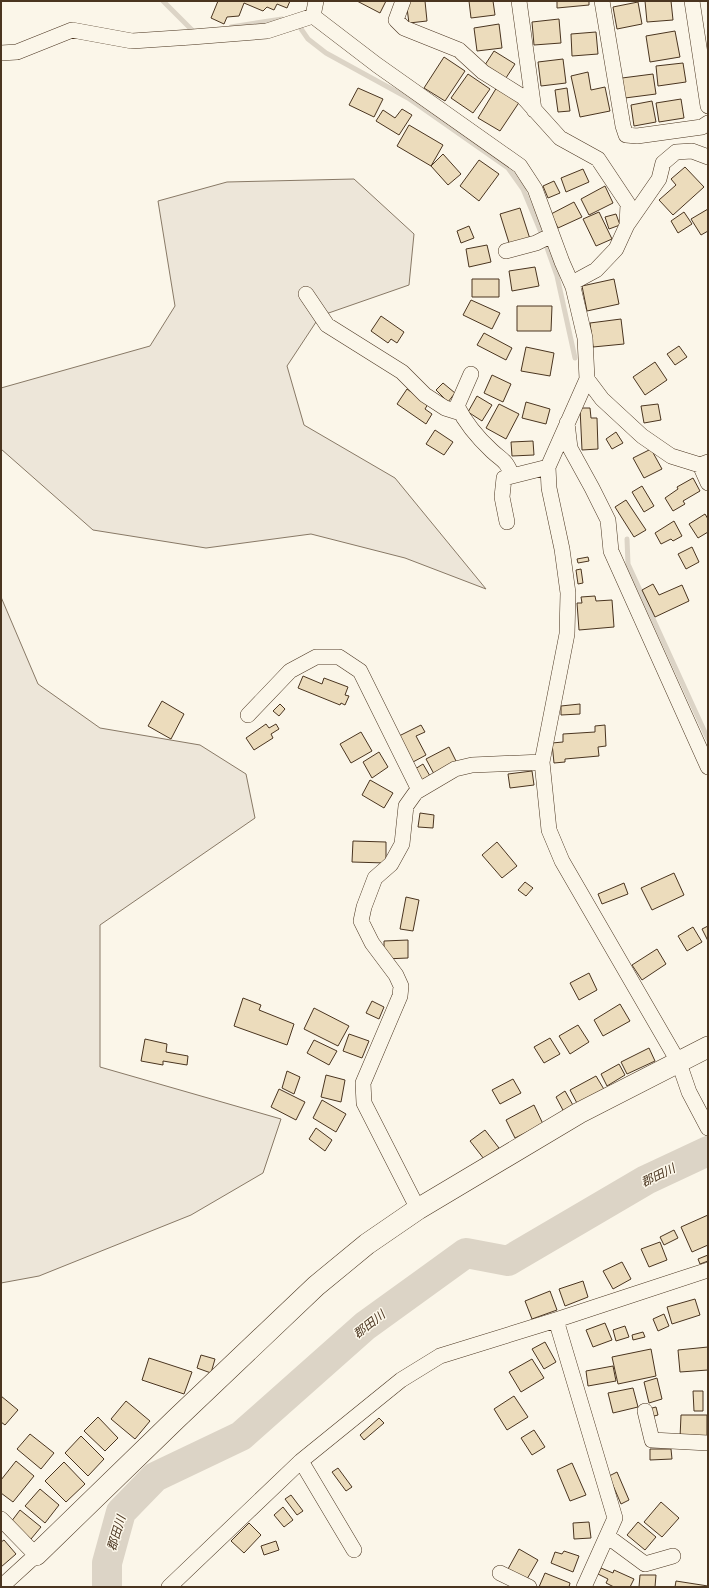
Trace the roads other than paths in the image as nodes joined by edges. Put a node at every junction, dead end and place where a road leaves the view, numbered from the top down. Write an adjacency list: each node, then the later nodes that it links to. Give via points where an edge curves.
1 (316, 1): 6 (street)
2 (403, 1): 9 (street, via 396,20 404,28 460,50 483,72 523,97)
3 (519, 1): 9 (street)
4 (602, 1): 10 (street, via 622,126 626,135 637,136 702,127)
5 (692, 1): 8 (street)
6 (313, 16): 7 (street, via 267,30 132,41 72,30 17,52); 13 (street, via 377,65 520,166 535,189)
7 (1, 53)
8 (708, 106)
9 (534, 110): 12 (street, via 560,138 598,159 628,204)
10 (708, 123)
11 (708, 157): 12 (street, via 692,152 676,152 663,163 659,179)
12 (627, 225): 15 (street, via 616,249 596,270)
13 (545, 239): 14 (street); 15 (street)
14 (506, 251)
15 (572, 283): 18 (street, via 585,338)
16 (306, 294): 19 (street, via 327,325 402,372 425,395 445,408)
17 (472, 374): 19 (street, via 457,406)
18 (587, 379): 20 (street); 21 (street, via 602,399 642,436 671,456)
19 (460, 413): 23 (street, via 492,451 506,462)
20 (567, 422): 22 (street); 28 (street, via 570,448 608,520 611,551)
21 (704, 464): 24 (street)
22 (548, 467): 23 (street); 27 (street, via 549,488 568,593 568,634)
23 (512, 475): 25 (street, via 504,478 502,497)
24 (708, 483)
25 (507, 522)
26 (248, 715): 29 (street, via 290,671 316,657 339,657 360,671)
27 (542, 762): 29 (street, via 472,765 455,769); 31 (street, via 549,830 562,861)
28 (708, 767)
29 (419, 790): 33 (street, via 406,806 402,844 391,864 374,878 361,921 372,943 401,986 400,996 363,1083 364,1103)
30 (708, 1047): 31 (street)
31 (679, 1063): 32 (street, via 689,1092); 33 (street, via 579,1113)
32 (708, 1128)
33 (418, 1209): 42 (street, via 367,1244 316,1286)
34 (708, 1270): 35 (street)
35 (556, 1320): 38 (street, via 440,1356 400,1380); 40 (street, via 615,1518)
36 (645, 1410): 37 (street, via 652,1440)
37 (708, 1443)
38 (300, 1461): 41 (street); 46 (street)
39 (1, 1520): 42 (street)
40 (607, 1536): 43 (street, via 645,1564); 48 (street)
41 (354, 1550)
42 (36, 1555): 45 (street)
43 (673, 1556)
44 (500, 1573): 47 (street)
45 (1, 1587)
46 (169, 1587)
47 (529, 1587)
48 (584, 1587)

